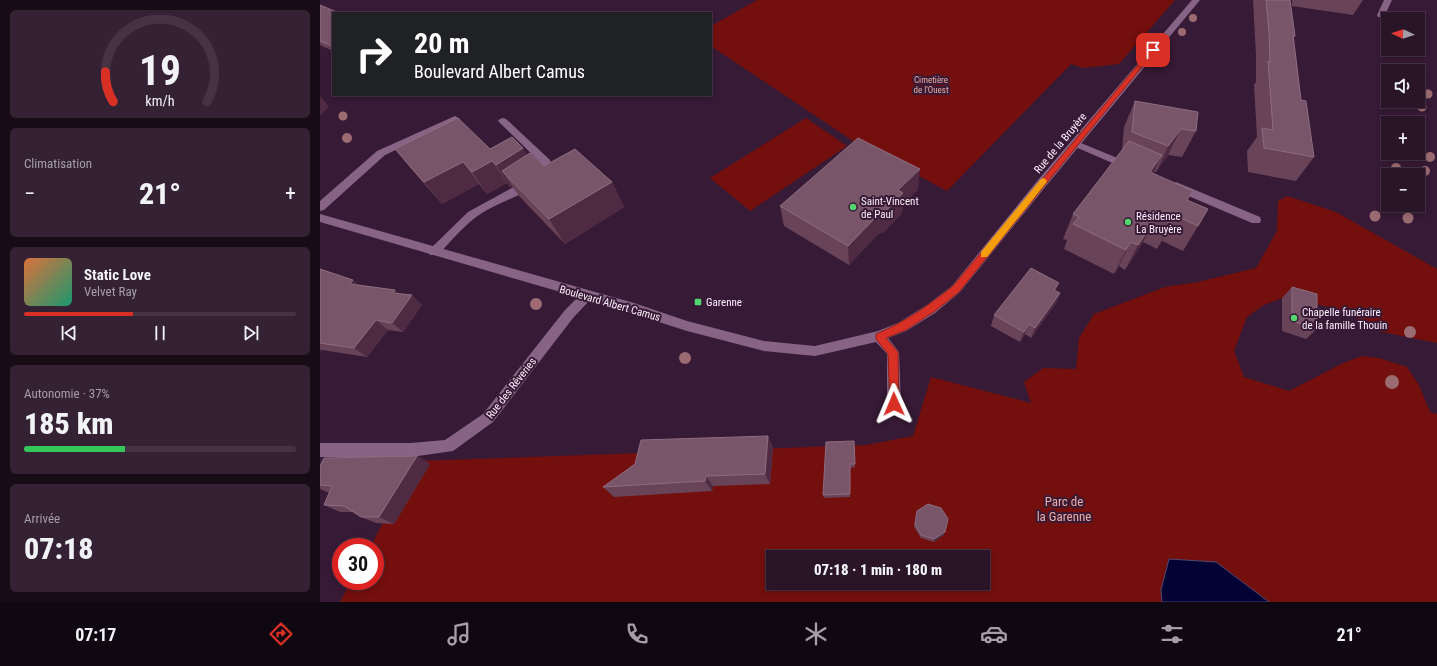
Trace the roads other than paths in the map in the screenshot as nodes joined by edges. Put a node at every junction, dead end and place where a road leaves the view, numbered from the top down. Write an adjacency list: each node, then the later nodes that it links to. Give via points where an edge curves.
1 (1196, 0): 6 (street, Rue de la Bruyère)
2 (1388, 0): 3 (street)
3 (1382, 12)
4 (455, 119): 9 (street, via 381,153)
5 (504, 120): 12 (street, via 546,162 547,169 539,177 468,217)
6 (1076, 144): 7 (street); 14 (street, Rue de la Bruyère, via 956,289)
7 (1136, 169)
8 (1164, 181): 11 (street)
9 (320, 207)
10 (320, 218): 12 (street, Boulevard Albert Camus)
11 (1256, 220)
12 (434, 252): 13 (street, Boulevard Albert Camus)
13 (586, 296): 15 (street, Boulevard Albert Camus, via 764,346 815,351); 17 (street, Rue des Rêveries, via 488,418 448,446 411,450)
14 (902, 327): 15 (street, Boulevard Albert Camus)
15 (879, 336): 16 (street, via 893,352)
16 (894, 404)
17 (320, 450)

